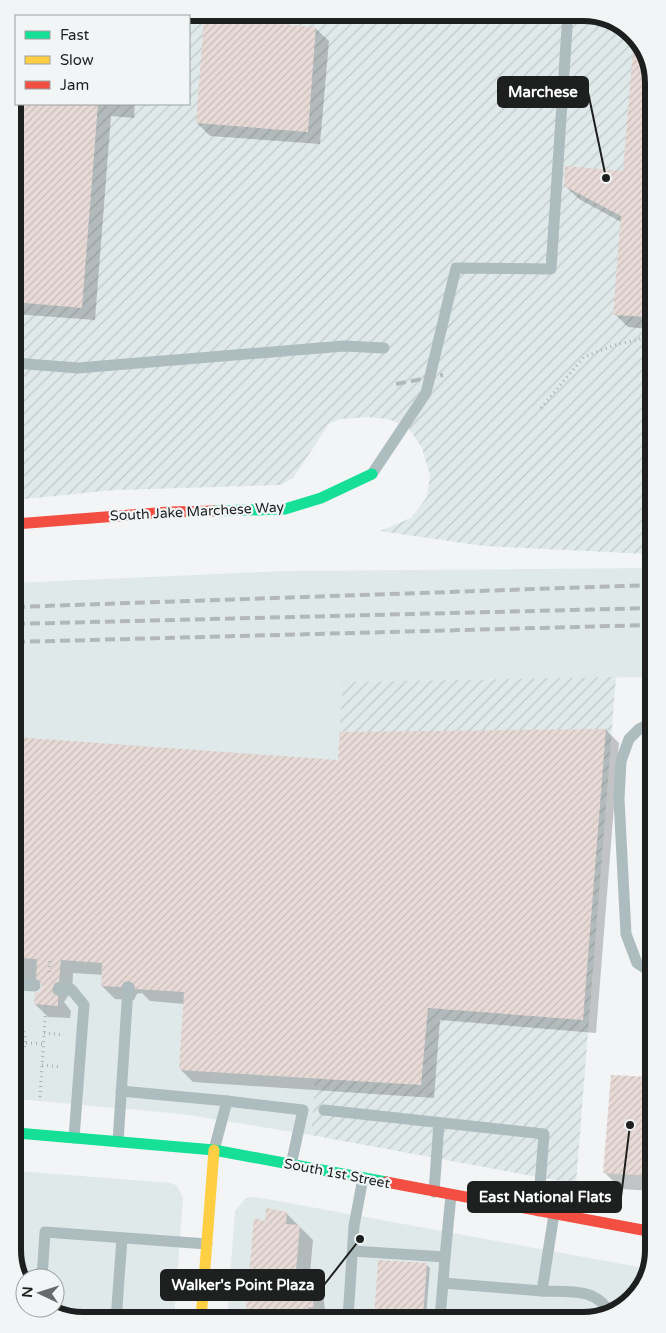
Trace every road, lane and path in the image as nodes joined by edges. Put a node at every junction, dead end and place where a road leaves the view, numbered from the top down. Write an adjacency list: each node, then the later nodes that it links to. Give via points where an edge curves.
1 (567, 21): 6 (lane, via 550,269 456,268 426,393)
2 (645, 338): 5 (path, via 584,357)
3 (384, 348): 4 (lane, via 344,346 78,368)
4 (21, 364)
5 (541, 408)
6 (372, 474): 7 (main road, South Jake Marchese Way, via 321,498 285,508 150,513)
7 (21, 523)
8 (645, 726): 10 (lane, via 629,739 621,761 619,799 626,934 637,964)
9 (50, 959): 11 (path)
10 (645, 969)
11 (49, 973)
12 (21, 985): 13 (lane)
13 (35, 986)
14 (128, 988): 21 (lane)
15 (59, 989): 27 (lane, via 70,989 84,1005)
16 (46, 1005): 19 (path)
17 (21, 1029): 18 (path)
18 (26, 1042): 19 (path); 20 (path)
19 (44, 1044): 22 (path)
20 (21, 1054)
21 (121, 1091): 23 (lane); 28 (lane)
22 (40, 1097)
23 (227, 1101): 29 (lane); 30 (lane, via 303,1110)
24 (324, 1110): 25 (lane)
25 (439, 1123): 32 (lane); 34 (lane, via 544,1134)
26 (21, 1133): 27 (main road, South 1st Street)
27 (74, 1138): 28 (main road, South 1st Street)
28 (118, 1142): 29 (main road, South 1st Street)
29 (214, 1150): 30 (main road, South 1st Street); 38 (main road)
30 (291, 1165): 31 (main road, South 1st Street)
31 (362, 1178): 32 (main road, South 1st Street); 39 (lane)
32 (434, 1192): 33 (main road, South 1st Street)
33 (451, 1195): 34 (main road, South 1st Street); 40 (lane)
34 (538, 1211): 35 (main road, South 1st Street)
35 (554, 1214): 36 (main road, South 1st Street); 43 (lane)
36 (645, 1231)
37 (122, 1238): 38 (lane); 41 (lane, via 45,1232); 45 (lane)
38 (207, 1244): 46 (main road)
39 (353, 1251): 40 (lane); 47 (lane)
40 (445, 1257): 42 (lane)
41 (43, 1268)
42 (443, 1283): 43 (lane); 48 (lane)
43 (542, 1291): 44 (lane, via 589,1294)
44 (607, 1307)
45 (117, 1312)
46 (202, 1312)
47 (348, 1312)
48 (440, 1312)

